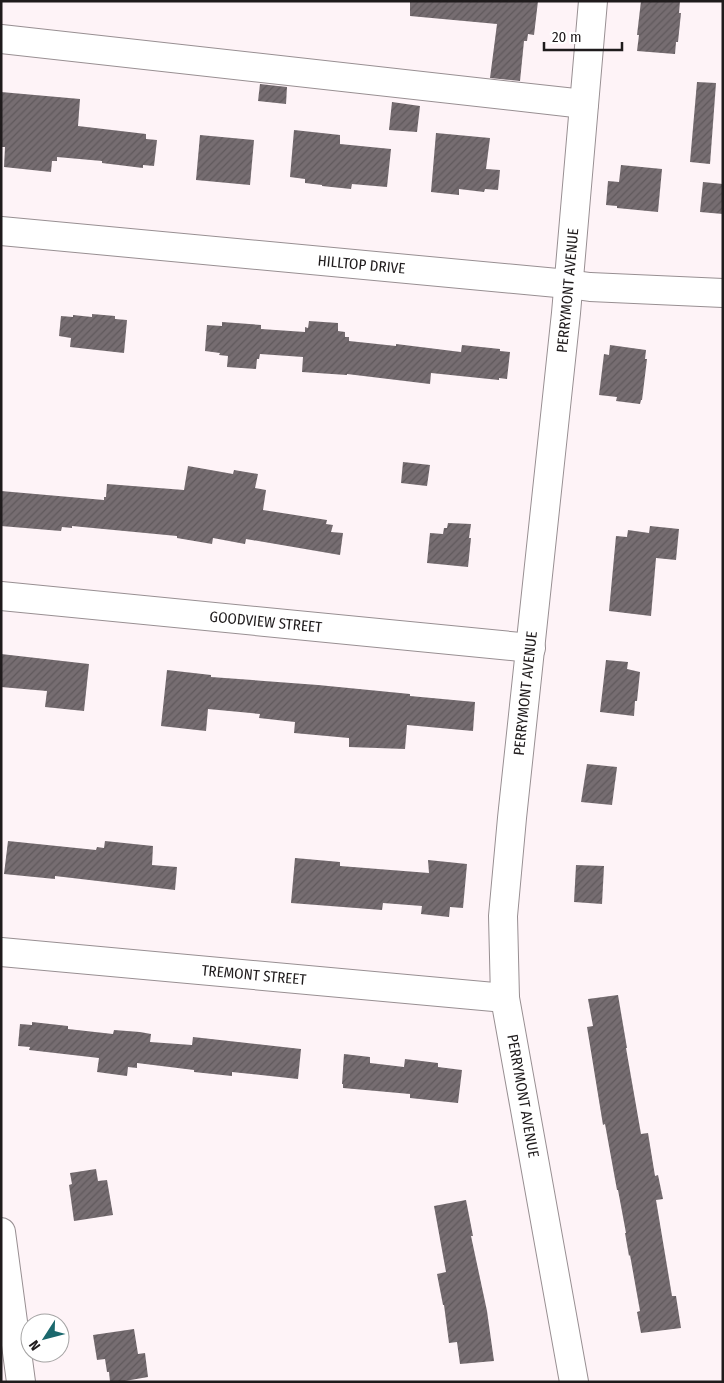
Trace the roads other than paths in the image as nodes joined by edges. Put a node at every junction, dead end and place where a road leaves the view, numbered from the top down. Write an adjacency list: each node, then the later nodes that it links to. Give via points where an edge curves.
1 (593, 1): 3 (street, PERRYMONT AVENUE)
2 (1, 39): 3 (street)
3 (584, 104): 5 (street, PERRYMONT AVENUE)
4 (1, 231): 5 (street, HILLTOP DRIVE)
5 (568, 284): 6 (street, HILLTOP DRIVE); 8 (street, PERRYMONT AVENUE)
6 (723, 293)
7 (1, 596): 8 (street, GOODVIEW STREET)
8 (531, 648): 10 (street, PERRYMONT AVENUE, via 503,916)
9 (1, 952): 10 (street, TREMONT STREET)
10 (506, 998): 13 (street, PERRYMONT AVENUE)
11 (1, 1232): 12 (street)
12 (22, 1382)
13 (574, 1382)

